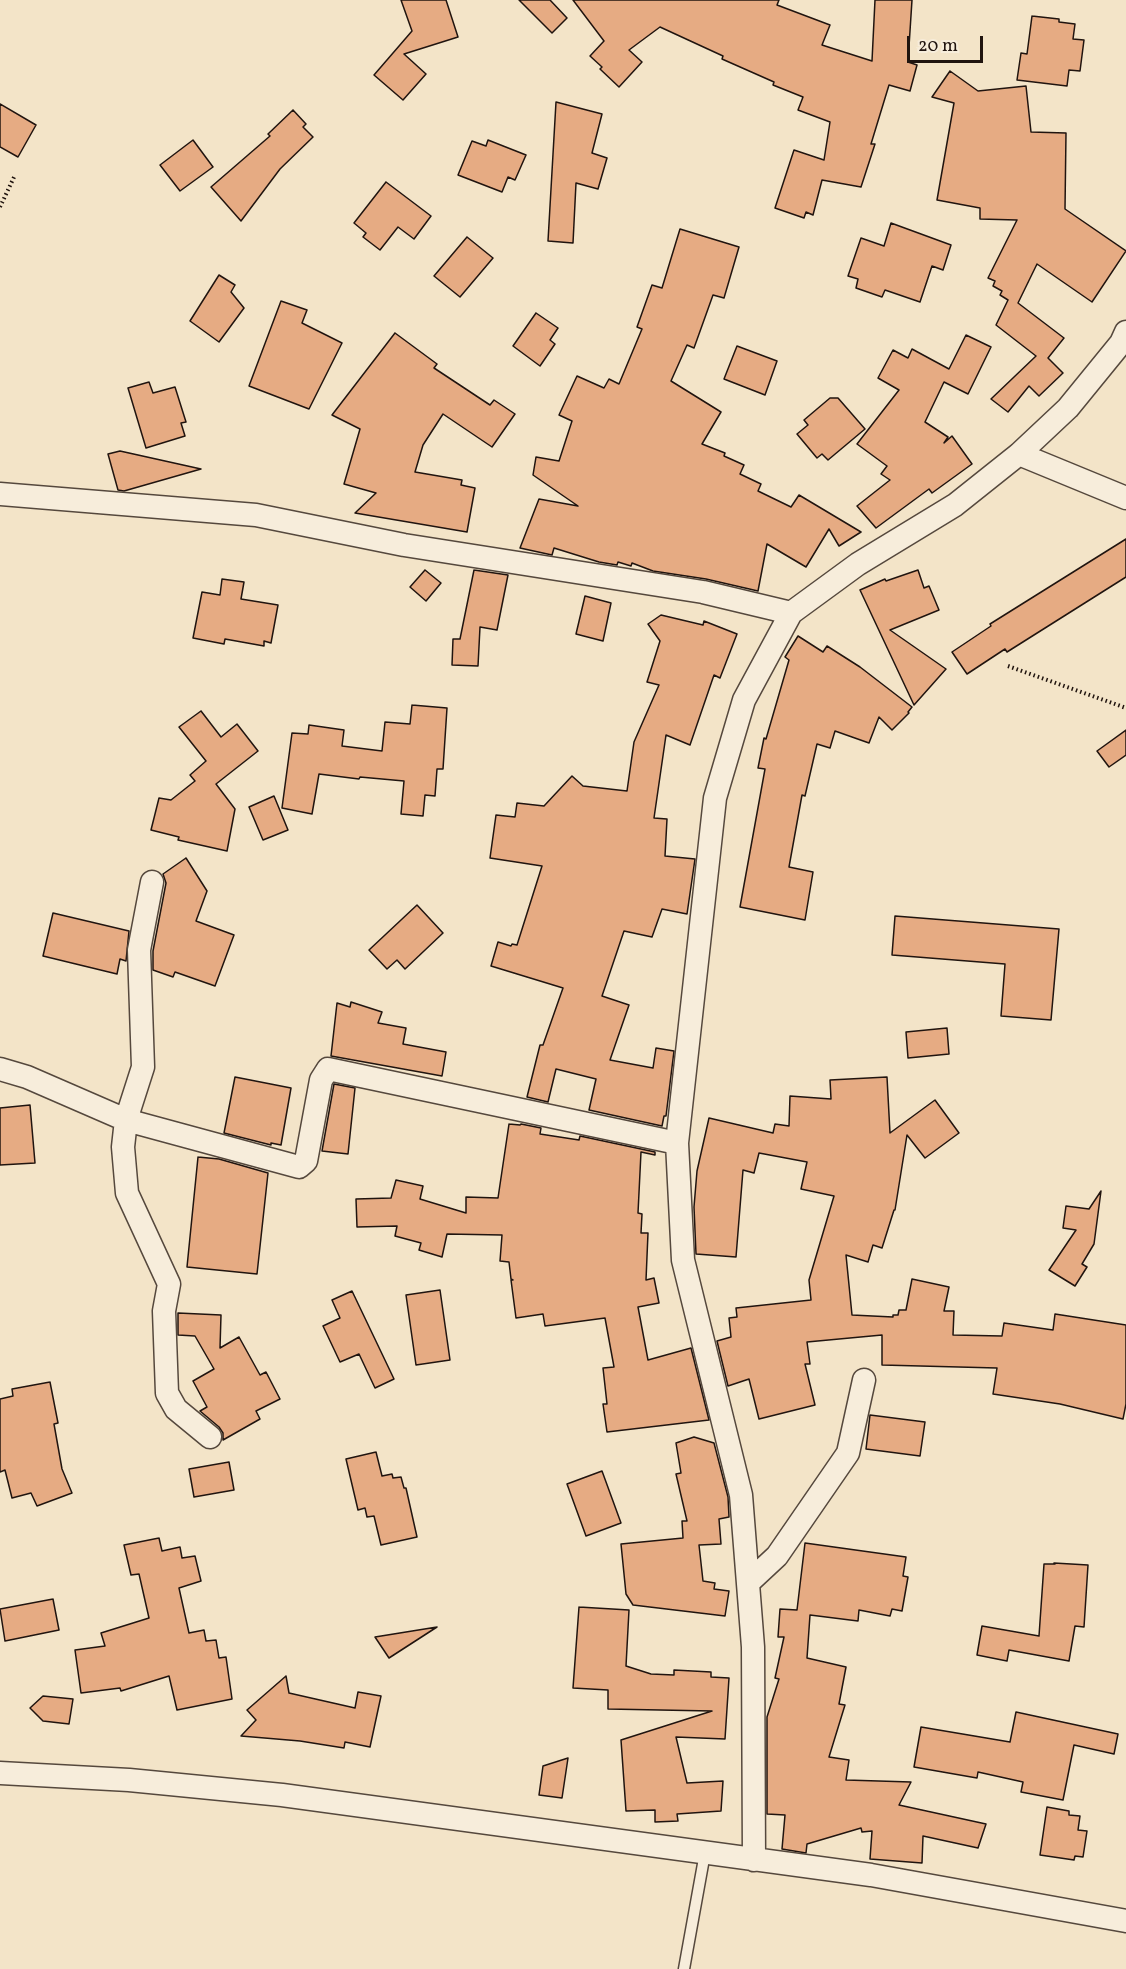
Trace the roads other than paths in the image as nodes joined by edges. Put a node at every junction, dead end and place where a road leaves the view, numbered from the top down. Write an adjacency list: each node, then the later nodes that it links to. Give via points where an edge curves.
1 (1126, 332): 2 (street, via 1068,408)
2 (1019, 454): 4 (street); 5 (street, via 955,505 858,564)
3 (0, 494): 5 (street, via 256,515 404,545 703,592)
4 (1126, 498)
5 (791, 613): 9 (street, via 744,700 716,798)
6 (152, 882): 8 (street, via 139,950 143,1067)
7 (0, 1069): 8 (street)
8 (126, 1120): 9 (street, via 299,1167 306,1161 321,1080 328,1069); 11 (street, via 123,1147 127,1193 169,1284 164,1311 167,1393 176,1409)
9 (677, 1143): 12 (street, via 683,1260 741,1495)
10 (864, 1380): 12 (street, via 848,1453 777,1556)
11 (210, 1437)
12 (748, 1584): 15 (street, via 753,1647)
13 (0, 1773): 14 (street, via 129,1780 282,1795)
14 (705, 1853): 15 (street); 17 (lane)
15 (754, 1860): 16 (street, via 871,1875)
16 (1126, 1921)
17 (684, 1969)

